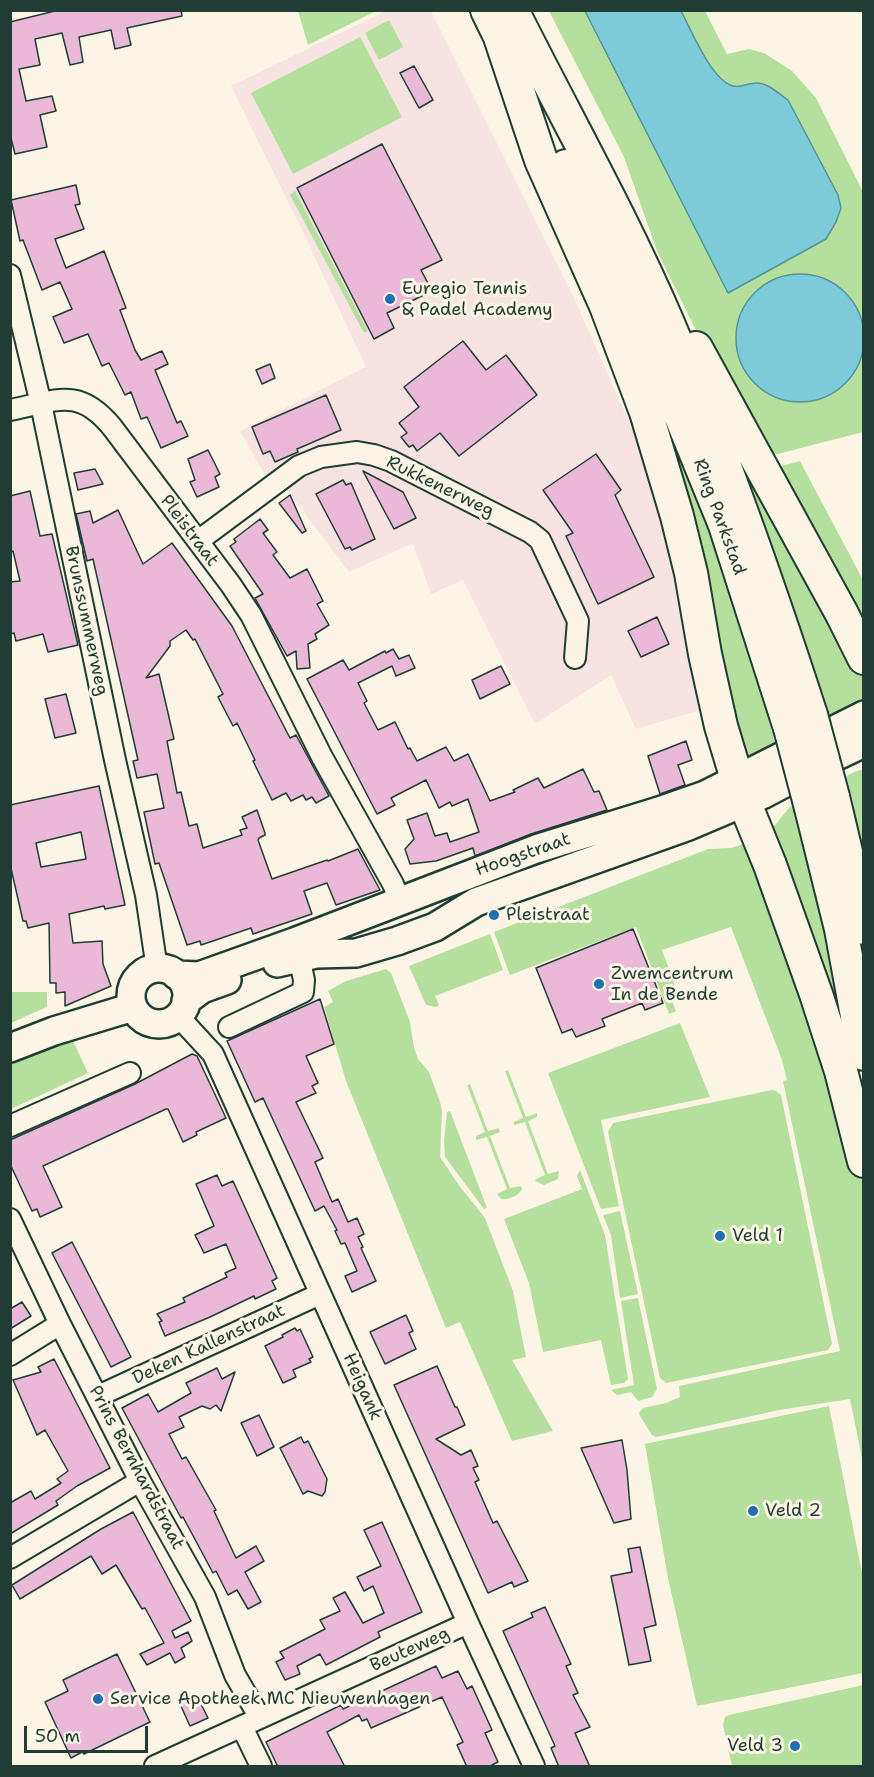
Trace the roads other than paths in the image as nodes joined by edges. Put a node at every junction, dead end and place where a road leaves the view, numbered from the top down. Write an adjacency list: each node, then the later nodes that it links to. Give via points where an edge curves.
1 (500, 20): 2 (highway, Ring Parkstad); 10 (highway, Ring Parkstad, via 657,358); 12 (highway, via 541,160 606,306 646,412 677,516 716,708)
2 (632, 245): 8 (highway, via 704,359); 10 (highway, Ring Parkstad, via 667,321 743,511)
3 (10, 275): 4 (street, Brunssummerweg)
4 (41, 404): 5 (street, Pleistraat); 6 (street, Pleistraat, via 79,400 99,412); 18 (street, Brunssummerweg, via 115,760)
5 (10, 410)
6 (198, 542): 7 (street, Rukkenerweg, via 299,466 335,454 374,455 530,531 540,540 578,621); 14 (street, Pleistraat, via 250,615 322,757 393,884)
7 (575, 658)
8 (864, 658)
9 (864, 716): 12 (main road, Hoogstraat)
10 (800, 721): 13 (highway, Ring Parkstad, bridge)
11 (864, 743): 12 (main road, Hoogstraat, via 764,794)
12 (741, 791): 14 (main road, Hoogstraat, via 705,795 536,849); 16 (main road, Hoogstraat, via 675,831 481,900 435,927); 26 (highway, via 816,994)
13 (822, 803): 15 (highway, Ring Parkstad); 23 (highway, Ring Parkstad)
14 (406, 899): 16 (main road, via 427,903 428,914 420,925 403,932); 18 (main road, Hoogstraat, via 199,976)
15 (864, 928)
16 (395, 942): 17 (main road, Hoogstraat, via 356,953)
17 (299, 957): 20 (main road, Hoogstraat, via 207,987); 21 (street, via 303,992)
18 (166, 972): 19 (main road, via 143,974 131,992); 20 (main road, via 183,984)
19 (133, 1007): 20 (main road, via 150,1023 162,1024); 22 (main road)
20 (182, 1009): 28 (street, Heigank, via 213,1054)
21 (229, 1027)
22 (10, 1048)
23 (864, 1054)
24 (130, 1073): 25 (street)
25 (10, 1126)
26 (864, 1161)
27 (10, 1219): 29 (street, Prins Bernhardstraat)
28 (320, 1294): 31 (street, Deken Kallenstraat); 34 (street, Heigank)
29 (60, 1324): 30 (street); 31 (street, Prins Bernhardstraat)
30 (10, 1355)
31 (98, 1396): 32 (street, Prins Bernhardstraat)
32 (140, 1481): 33 (street); 35 (street, Prins Bernhardstraat, via 204,1597)
33 (10, 1558)
34 (468, 1623): 35 (street, Beuteweg); 38 (street, Heigank)
35 (251, 1722): 36 (street, Prins Bernhardstraat); 37 (street, Beuteweg)
36 (261, 1766)
37 (155, 1767)
38 (534, 1767)

